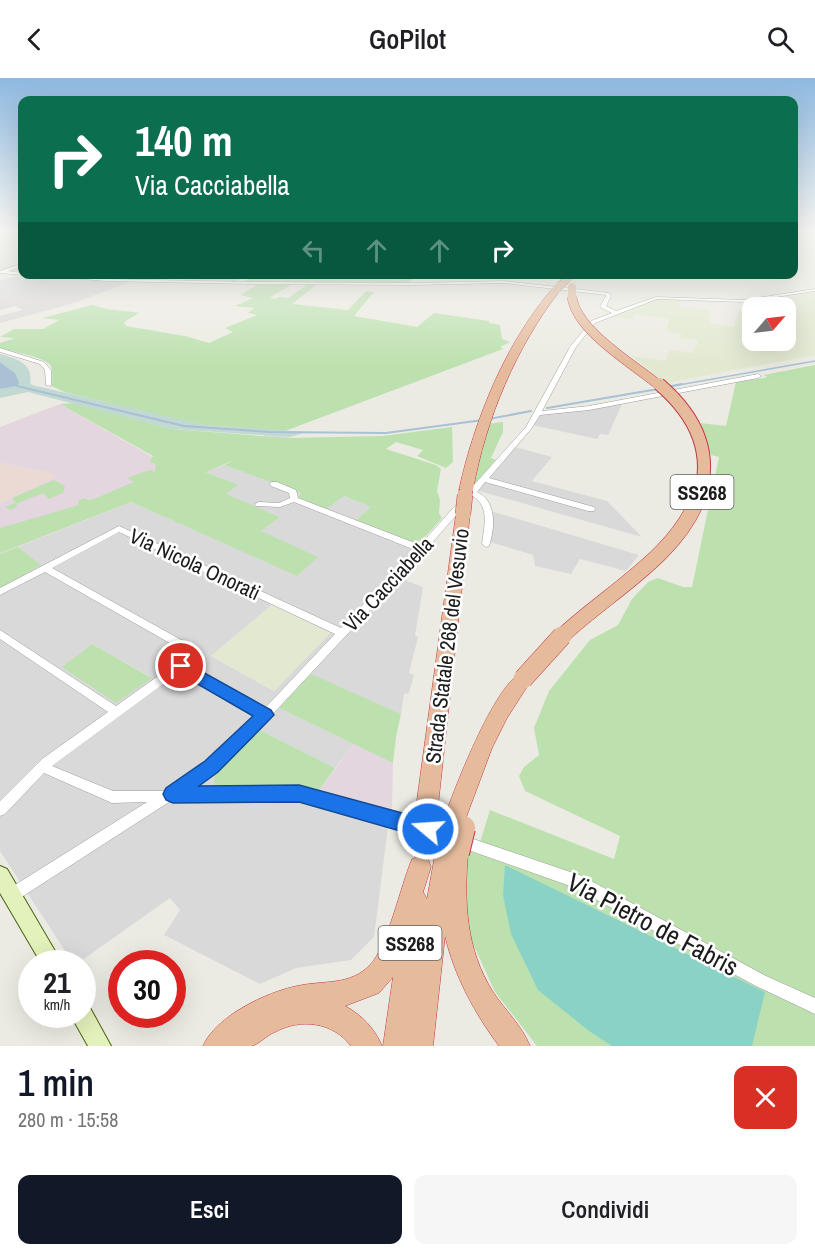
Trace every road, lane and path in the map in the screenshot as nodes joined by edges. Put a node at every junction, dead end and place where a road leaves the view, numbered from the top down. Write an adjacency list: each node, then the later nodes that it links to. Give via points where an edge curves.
1 (92, 279): 4 (street, via 414,285)
2 (483, 279): 4 (street)
3 (572, 281): 13 (highway, Strada Statale 268 del Vesuvio / SS268, via 537,316 511,363 483,420); 29 (highway, Strada Statale 268 del Vesuvio / SS268, bridge, via 572,307 584,323 658,383 684,410 700,437 705,471 703,489 696,508 678,532 573,625 523,679 474,763)
4 (482, 282): 6 (street, via 520,282 602,292 609,296 603,307)
5 (815, 290): 6 (street, Via Cacciabella, via 744,301 656,298)
6 (614, 312): 10 (street, Via Cacciabella, via 593,322 579,339)
7 (0, 350): 9 (street, via 42,363 48,370)
8 (758, 376): 10 (street, via 589,408)
9 (49, 385)
10 (537, 413): 11 (street, Via Cacciabella, via 529,428)
11 (483, 479): 13 (street, Via Cacciabella); 16 (street)
12 (274, 484): 14 (street, via 293,492)
13 (468, 491): 17 (street, via 486,502); 18 (street, Via Cacciabella); 30 (highway, Strada Statale 268 del Vesuvio / SS268, bridge)
14 (294, 499): 15 (street, via 280,505); 18 (street)
15 (259, 504)
16 (591, 509)
17 (486, 544)
18 (422, 549): 21 (street, Via Cacciabella)
19 (45, 568): 20 (street); 21 (street, Via Nicola Onorati, via 119,529); 23 (street, via 197,654)
20 (0, 592)
21 (342, 633): 25 (street, Via Cacciabella)
22 (0, 634): 24 (street)
23 (181, 666): 24 (street); 25 (street)
24 (115, 711): 26 (street)
25 (265, 715): 27 (street, Via Cacciabella, via 208,769)
26 (42, 767): 27 (street, Via Pietro de Fabris, via 112,797); 28 (street)
27 (173, 794): 32 (street, Via Cacciabella); 34 (street, Via Pietro de Fabris, via 299,794 409,823 577,881)
28 (0, 810)
29 (452, 851): 41 (highway, SS268, via 432,940); 42 (highway, via 452,907 459,949 487,1008)
30 (420, 867): 37 (highway, via 394,953 370,983 355,992 282,1004 254,1016); 40 (highway, Strada Statale 268 del Vesuvio / SS268)
31 (0, 875): 32 (main road)
32 (12, 895): 33 (main road)
33 (44, 950)
34 (815, 1006)
35 (89, 1028): 36 (main road)
36 (100, 1046)
37 (217, 1046)
38 (232, 1046): 39 (highway, via 259,1026 303,1010 339,1015)
39 (368, 1046)
40 (398, 1046)
41 (419, 1046)
42 (516, 1046)

